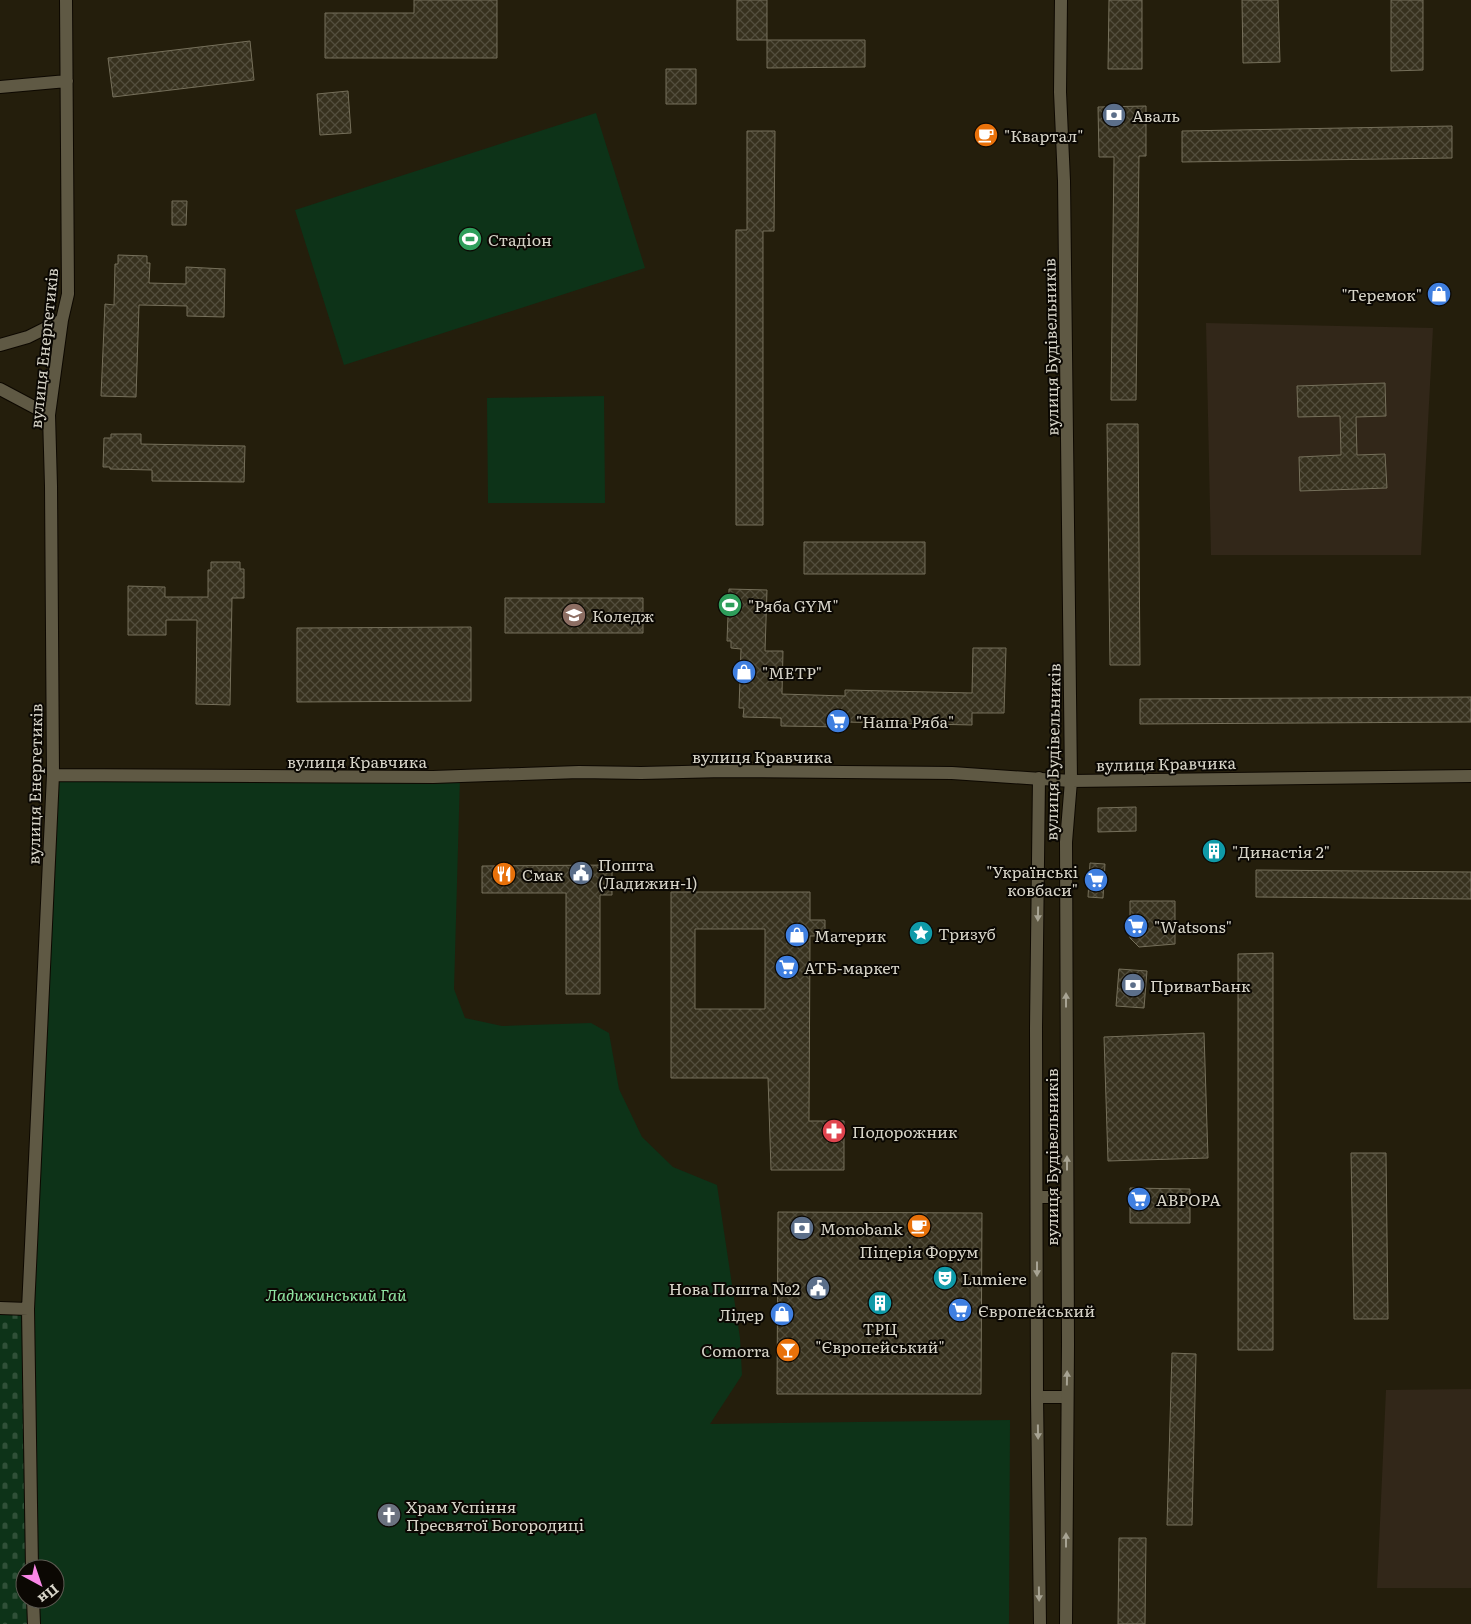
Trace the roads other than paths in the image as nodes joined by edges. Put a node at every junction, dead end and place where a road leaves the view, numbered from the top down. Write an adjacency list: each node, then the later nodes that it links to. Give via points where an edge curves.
1 (66, 0): 3 (street, вулиця Енергетиків)
2 (1060, 0): 12 (street, вулиця Будівельників)
3 (67, 82): 4 (street); 5 (street, вулиця Енергетиків, via 68,294)
4 (0, 87)
5 (62, 320): 6 (street, via 28,337); 8 (street, вулиця Енергетиків)
6 (0, 345)
7 (0, 389): 8 (street)
8 (49, 415): 9 (street, вулиця Енергетиків)
9 (52, 774): 11 (street, вулиця Кравчика, via 433,777 724,771 952,773); 16 (street, вулиця Енергетиків)
10 (1471, 776): 12 (street, вулиця Кравчика)
11 (1039, 778): 12 (street, вулиця Кравчика); 13 (street, one-way to 13)
12 (1071, 781): 14 (street, вулиця Будівельників, one-way to 12, via 1066,842)
13 (1037, 1197): 14 (street); 17 (street, one-way to 17)
14 (1067, 1197): 18 (street, вулиця Будівельників, one-way to 14)
15 (0, 1308): 16 (street)
16 (28, 1309): 19 (street, вулиця Енергетиків)
17 (1037, 1396): 18 (street); 22 (street, one-way to 22)
18 (1067, 1397): 23 (street, вулиця Будівельників, one-way to 18)
19 (32, 1559)
20 (33, 1609): 21 (street)
21 (34, 1624)
22 (1040, 1624)
23 (1066, 1624)

